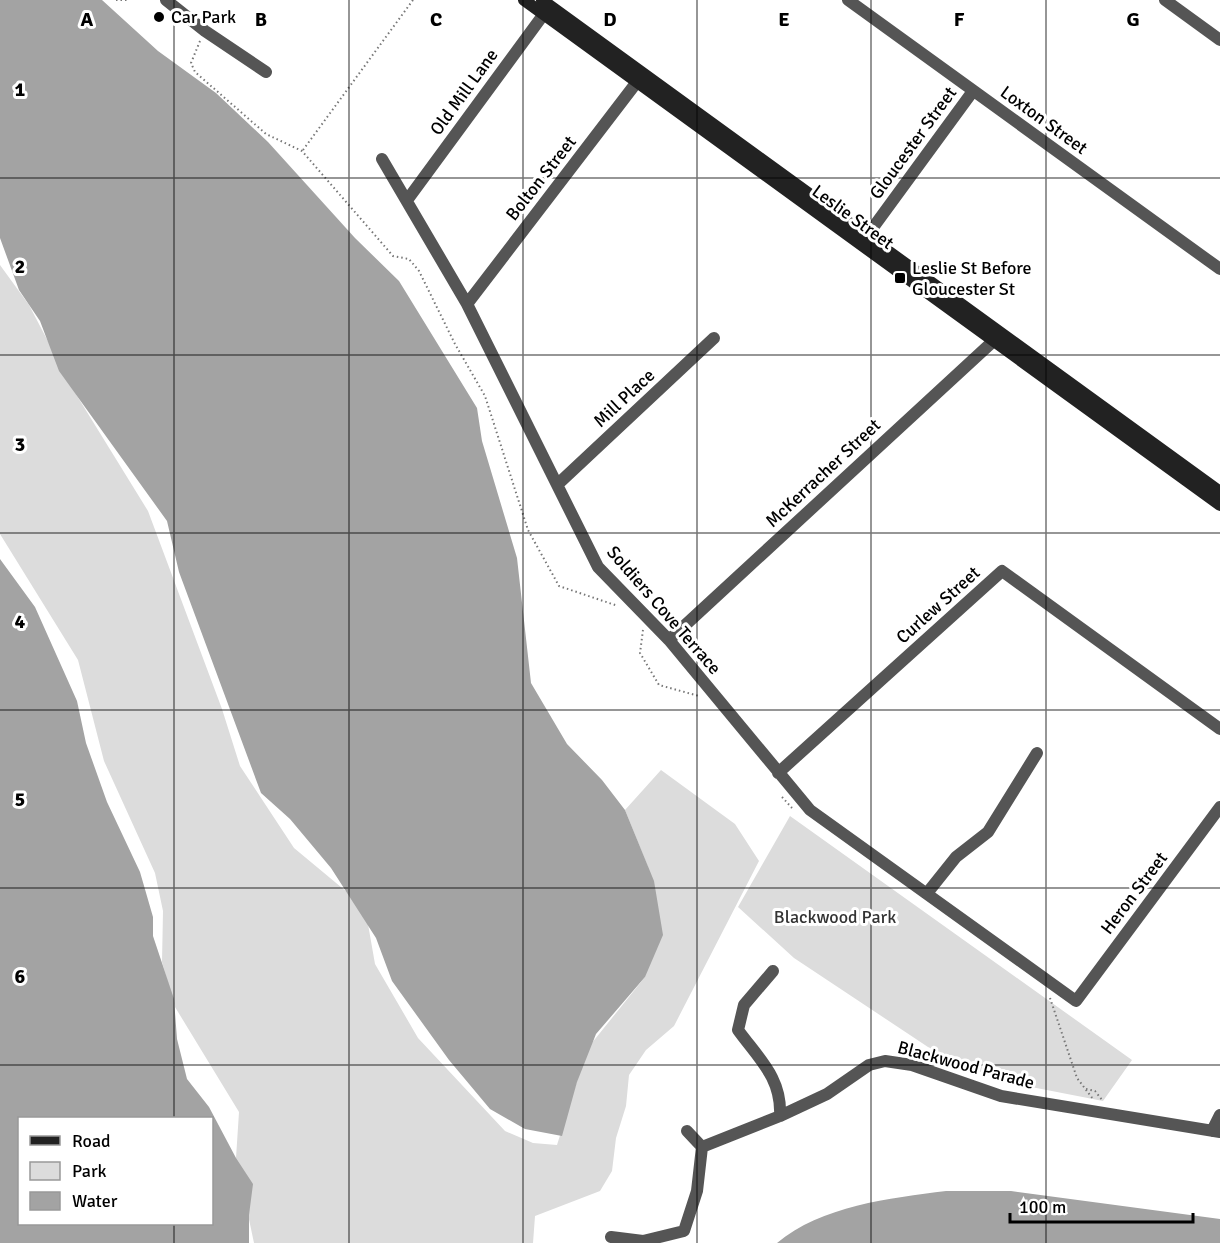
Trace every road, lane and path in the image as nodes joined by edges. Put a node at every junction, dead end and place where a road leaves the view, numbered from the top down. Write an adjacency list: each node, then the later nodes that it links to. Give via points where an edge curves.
1 (116, 0): 2 (path)
2 (128, 0)
3 (166, 0): 10 (street)
4 (413, 0): 13 (path)
5 (524, 0): 8 (street, Leslie Street)
6 (848, 0): 12 (street, Loxton Street)
7 (1165, 0): 9 (street)
8 (545, 7): 11 (street, Leslie Street); 15 (street, Old Mill Lane)
9 (1220, 40)
10 (266, 72)
11 (640, 78): 16 (street, Leslie Street); 18 (street, Bolton Street)
12 (973, 91): 16 (street, Gloucester Street); 17 (street, Loxton Street)
13 (302, 151)
14 (382, 159): 15 (street, Soldiers Cove Terrace)
15 (408, 200): 18 (street, Soldiers Cove Terrace)
16 (863, 240): 20 (street, Leslie Street)
17 (1220, 269)
18 (467, 304): 21 (street, Soldiers Cove Terrace)
19 (714, 338): 21 (street, Mill Place)
20 (998, 338): 22 (street, Leslie Street); 23 (street, Leslie Street); 24 (street, McKerracher Street)
21 (558, 484): 24 (street, Soldiers Cove Terrace, via 598,567)
22 (1220, 492)
23 (1220, 505)
24 (669, 640): 27 (street, Soldiers Cove Terrace)
25 (1220, 729): 27 (street, Curlew Street, via 1002,571)
26 (1037, 753): 29 (street, via 988,832 956,857)
27 (778, 773): 29 (street, Soldiers Cove Terrace, via 810,810)
28 (1220, 807): 32 (street, Heron Street)
29 (928, 892): 32 (street, Soldiers Cove Terrace)
30 (773, 970): 35 (street, via 744,1005 738,1030 774,1078 781,1098)
31 (1050, 996): 33 (path, via 1077,1078)
32 (1076, 1001)
33 (1106, 1115): 35 (street, Blackwood Parade, via 1001,1096 912,1065 885,1061 869,1065 827,1094); 37 (street, Blackwood Parade)
34 (1220, 1115): 37 (street)
35 (780, 1116): 38 (street, Blackwood Parade)
36 (687, 1131): 38 (street)
37 (1216, 1131)
38 (702, 1147): 39 (street, via 697,1191 684,1232 643,1241)
39 (610, 1237)

